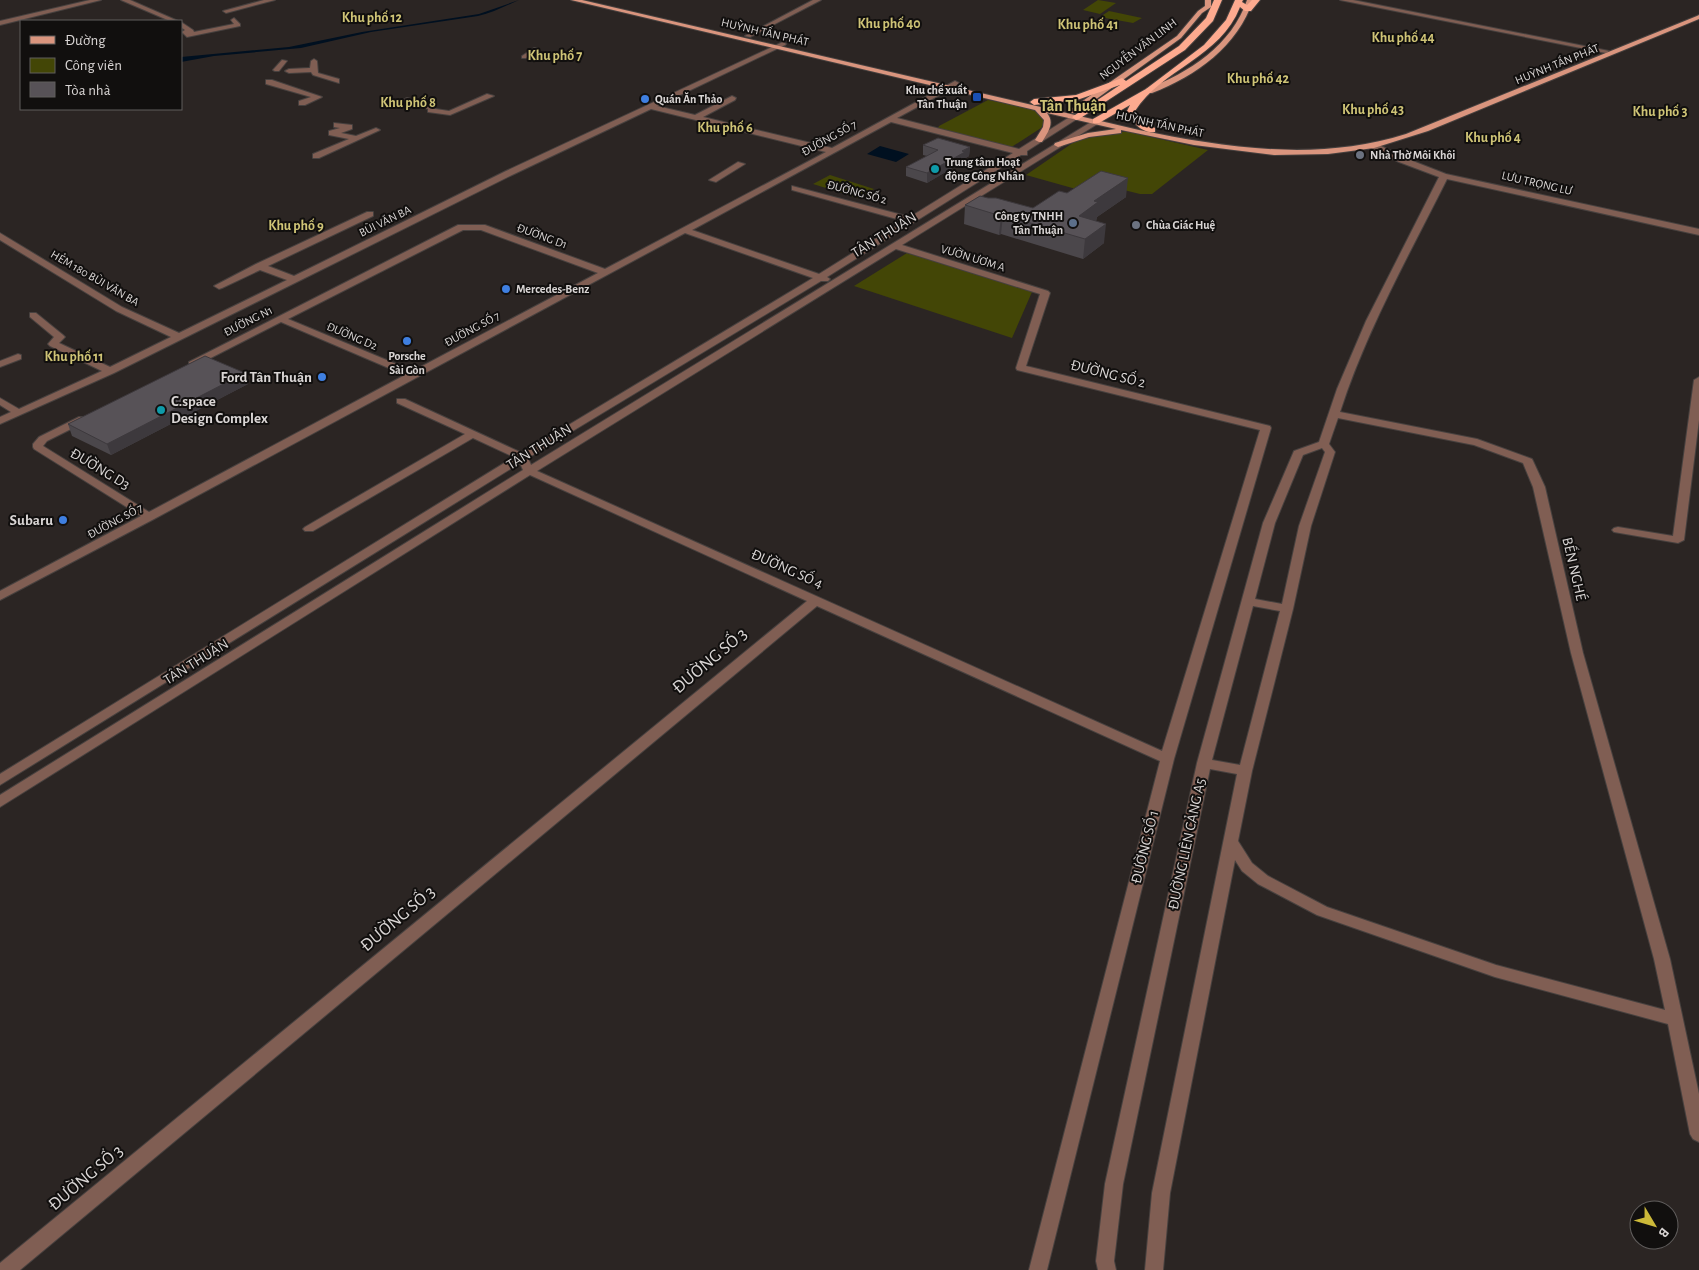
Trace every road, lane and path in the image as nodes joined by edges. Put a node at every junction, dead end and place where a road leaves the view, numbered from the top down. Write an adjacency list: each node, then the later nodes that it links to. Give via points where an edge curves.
1 (98, 0): 17 (street)
2 (124, 0): 20 (street)
3 (272, 0): 15 (street)
4 (574, 0): 12 (main road, HUỲNH TẤN PHÁT)
5 (592, 0): 12 (main road, HUỲNH TẤN PHÁT)
6 (818, 0): 26 (street)
7 (1218, 0): 13 (highway, NGUYỄN VĂN LINH)
8 (1250, 0): 14 (main road)
9 (1256, 0): 14 (highway)
10 (1343, 0): 29 (street)
11 (1238, 1): 14 (highway); 25 (highway)
12 (603, 4): 26 (main road, HUỲNH TẤN PHÁT); 27 (main road, HUỲNH TẤN PHÁT)
13 (1210, 6): 35 (highway, NGUYỄN VĂN LINH, via 1202,29 1182,48)
14 (1248, 9): 22 (main road)
15 (226, 11)
16 (1699, 12): 29 (main road, HUỲNH TẤN PHÁT)
17 (25, 17): 19 (street); 23 (street)
18 (1699, 17): 32 (main road, HUỲNH TẤN PHÁT)
19 (32, 20)
20 (173, 20)
21 (234, 20): 24 (street, via 238,25 187,35 184,32 191,31)
22 (1240, 22): 25 (highway); 44 (main road, via 1230,37 1204,62 1166,85)
23 (0, 23)
24 (185, 26)
25 (1226, 26): 44 (highway, via 1198,54)
26 (748, 36): 27 (main road, HUỲNH TẤN PHÁT)
27 (780, 45): 41 (main road, HUỲNH TẤN PHÁT); 50 (street, BÙI VĂN BA)
28 (536, 49): 30 (street)
29 (1606, 51): 31 (main road, HUỲNH TẤN PHÁT)
30 (524, 56)
31 (1591, 56): 32 (main road); 43 (main road, HUỲNH TẤN PHÁT)
32 (1600, 58): 43 (main road, HUỲNH TẤN PHÁT)
33 (284, 61): 36 (street)
34 (314, 61): 37 (street)
35 (1149, 65): 42 (highway); 51 (highway, NGUYỄN VĂN LINH)
36 (277, 70)
37 (313, 70): 38 (street); 39 (street, via 315,74)
38 (288, 71)
39 (336, 81)
40 (269, 82): 48 (street, via 318,97)
41 (952, 85): 49 (main road, HUỲNH TẤN PHÁT); 53 (street, ĐƯỜNG SỐ 7)
42 (1112, 86): 49 (highway); 51 (main road, NGUYỄN VĂN LINH)
43 (1523, 87): 61 (main road, HUỲNH TẤN PHÁT, via 1438,124)
44 (1145, 93): 54 (highway); 57 (highway, via 1131,111 1136,121)
45 (490, 96): 47 (street, via 445,113)
46 (732, 98): 52 (street)
47 (407, 100)
48 (302, 103)
49 (1035, 105): 51 (main road, HUỲNH TẤN PHÁT); 60 (main road, via 1048,120)
50 (651, 106): 52 (street); 83 (street, BÙI VĂN BA)
51 (1078, 114): 54 (main road, HUỲNH TẤN PHÁT); 60 (street, TÂN THUẬN)
52 (696, 118): 63 (street)
53 (890, 118): 63 (street, ĐƯỜNG SỐ 7); 64 (street)
54 (1099, 120): 57 (main road, HUỲNH TẤN PHÁT); 58 (main road, HUỲNH TẤN PHÁT); 62 (street, TÂN THUẬN)
55 (337, 125): 59 (street, via 348,127 332,133)
56 (376, 130): 59 (street)
57 (1152, 130): 61 (main road, HUỲNH TẤN PHÁT, via 1269,150)
58 (1140, 132): 61 (main road, HUỲNH TẤN PHÁT, via 1216,148 1270,153 1300,154); 62 (main road, via 1100,132)
59 (356, 138): 65 (street)
60 (1039, 140): 64 (street, TÂN THUẬN)
61 (1371, 144): 68 (street, LƯU TRỌNG LƯ)
62 (1058, 145): 66 (street, TÂN THUẬN)
63 (833, 151): 74 (street, ĐƯỜNG SỐ 7)
64 (1020, 152): 66 (street); 72 (street, TÂN THUẬN)
65 (316, 156)
66 (1038, 157): 77 (street, TÂN THUẬN)
67 (741, 164): 69 (street)
68 (1444, 176): 75 (street, LƯU TRỌNG LƯ); 99 (street, via 1386,286)
69 (713, 180)
70 (795, 188): 72 (street, ĐƯỜNG SỐ 2)
71 (370, 214): 80 (street)
72 (911, 220): 78 (street, TÂN THUẬN)
73 (471, 226): 81 (street, ĐƯỜNG D1, via 482,227); 88 (street, ĐƯỜNG N1, via 458,228)
74 (684, 230): 81 (street, ĐƯỜNG SỐ 7); 82 (street)
75 (1699, 232)
76 (0, 236): 89 (street, HẺM 180 BÙI VĂN BA, via 119,308)
77 (895, 246): 79 (street, TÂN THUẬN); 86 (street, VƯỜN ƯƠM A)
78 (868, 248): 79 (street); 82 (street, TÂN THUẬN)
79 (884, 253): 84 (street, TÂN THUẬN)
80 (259, 266): 83 (street); 85 (street)
81 (604, 272): 94 (street, ĐƯỜNG SỐ 7)
82 (819, 277): 84 (street); 105 (street, TÂN THUẬN)
83 (294, 279): 89 (street, BÙI VĂN BA)
84 (837, 282): 106 (street, TÂN THUẬN)
85 (219, 286)
86 (1044, 292): 102 (street, ĐƯỜNG SỐ 2, via 1021,368)
87 (32, 315): 93 (street, via 60,337 54,344)
88 (281, 318): 92 (street, ĐƯỜNG N1); 94 (street, ĐƯỜNG D2)
89 (179, 337): 93 (street, BÙI VĂN BA)
90 (18, 356): 91 (street)
91 (0, 364)
92 (185, 367)
93 (110, 370): 98 (street, BÙI VĂN BA)
94 (413, 376): 107 (street, ĐƯỜNG SỐ 7)
95 (1699, 380): 109 (street, via 1678,540)
96 (0, 401): 98 (street)
97 (401, 401): 103 (street)
98 (19, 413): 101 (street, BÙI VĂN BA)
99 (1334, 414): 104 (street); 122 (street, BẾN NGHÉ, via 1477,442 1528,461 1539,487 1577,653 1662,959)
100 (89, 416): 107 (street, ĐƯỜNG D3, via 46,438 38,444 40,450)
101 (0, 422)
102 (1266, 428): 116 (street, ĐƯỜNG SỐ 1)
103 (471, 435): 105 (street); 108 (street)
104 (1324, 444): 114 (street, ĐƯỜNG LIÊN CẢNG A5, via 1298,453 1269,523); 115 (street, via 1330,452 1305,526)
105 (522, 457): 106 (street); 110 (street, TÂN THUẬN)
106 (529, 471): 111 (street, TÂN THUẬN); 113 (street, ĐƯỜNG SỐ 4)
107 (150, 516): 112 (street, ĐƯỜNG SỐ 7)
108 (310, 529)
109 (1618, 530)
110 (351, 563): 111 (street); 119 (street, TÂN THUẬN)
111 (368, 572): 120 (street, TÂN THUẬN)
112 (0, 596)
113 (816, 600): 116 (street, ĐƯỜNG SỐ 4); 124 (street, ĐƯỜNG SỐ 3)
114 (1247, 601): 115 (street); 117 (street, ĐƯỜNG LIÊN CẢNG A5)
115 (1287, 609): 118 (street)
116 (1167, 759): 125 (street, ĐƯỜNG SỐ 1)
117 (1204, 763): 118 (street); 126 (street, ĐƯỜNG LIÊN CẢNG A5, via 1114,1184 1105,1262)
118 (1245, 772): 121 (street)
119 (0, 780)
120 (0, 802)
121 (1230, 842): 122 (street, via 1247,867 1263,880 1322,911 1495,971); 127 (street, via 1160,1193)
122 (1674, 1019): 123 (street, BẾN NGHÉ)
123 (1699, 1134)
124 (6, 1270)
125 (1038, 1270)
126 (1107, 1270)
127 (1154, 1270)

